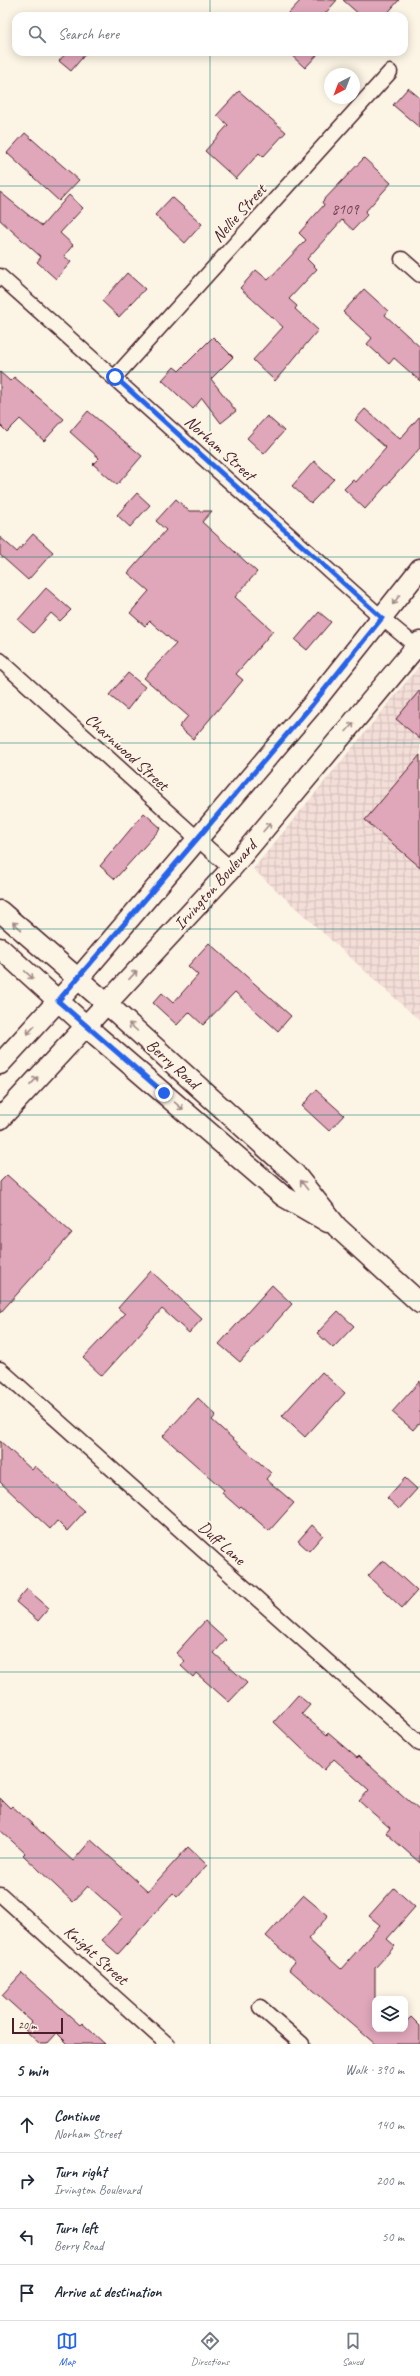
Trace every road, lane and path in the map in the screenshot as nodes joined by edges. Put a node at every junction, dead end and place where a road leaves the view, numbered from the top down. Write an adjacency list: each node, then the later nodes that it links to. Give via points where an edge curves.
1 (390, 72): 5 (street, Nellie Street)
2 (402, 259): 3 (street)
3 (420, 275)
4 (0, 276): 5 (street, Norham Street)
5 (115, 377): 7 (street, Norham Street)
6 (420, 569): 7 (main road, one-way to 7)
7 (382, 618): 8 (street, Norham Street); 10 (main road)
8 (418, 644): 11 (main road, Irvington Boulevard, one-way to 8)
9 (0, 660): 10 (street, Charnwood Street)
10 (197, 840): 11 (street, Charnwood Street); 14 (main road)
11 (231, 869): 16 (main road, Irvington Boulevard, one-way to 11)
12 (0, 911): 14 (main road, Berry Road, one-way to 12)
13 (0, 948): 15 (main road, Berry Road, one-way to 15)
14 (78, 979): 15 (main road); 16 (main road, Berry Road)
15 (58, 1001): 17 (main road, Berry Road); 18 (main road, one-way to 18)
16 (106, 1004): 17 (main road, Irvington Boulevard); 20 (main road, Berry Road, one-way to 16, via 294,1174)
17 (86, 1026): 19 (main road, Irvington Boulevard, one-way to 17); 20 (main road, Berry Road, one-way to 20, via 283,1196)
18 (0, 1064)
19 (0, 1119)
20 (336, 1227): 21 (main road, Berry Road)
21 (420, 1303)
22 (0, 1370): 23 (street, Duff Lane)
23 (420, 1744)
24 (0, 1894): 26 (street, Knight Street)
25 (260, 2007): 27 (street)
26 (168, 2044)
27 (302, 2044)

